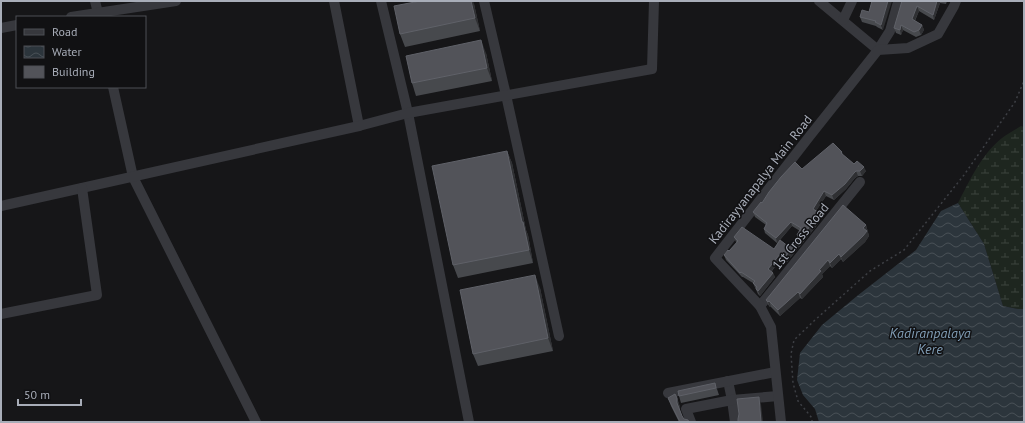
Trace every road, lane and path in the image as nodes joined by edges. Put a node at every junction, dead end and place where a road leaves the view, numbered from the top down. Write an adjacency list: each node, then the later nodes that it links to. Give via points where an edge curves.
1 (95, 1): 11 (street)
2 (176, 1): 11 (street)
3 (334, 1): 21 (street)
4 (381, 1): 20 (street, via 388,13)
5 (484, 1): 19 (street)
6 (654, 1): 19 (street, via 652,69)
7 (819, 1): 13 (street)
8 (852, 1): 13 (street)
9 (896, 1): 16 (street, via 890,31)
10 (956, 1): 16 (street, via 938,34 908,48)
11 (98, 15): 12 (street)
12 (84, 16)
13 (843, 20): 16 (street)
14 (16, 25): 15 (street)
15 (1, 28)
16 (878, 50): 26 (street, Kadirayyanapalya Main Road, via 715,258)
17 (1024, 81): 39 (path, via 1015,102 964,175 904,250 870,271 794,340 791,354 793,383 798,401 812,418)
18 (114, 88): 22 (street)
19 (506, 95): 20 (street); 28 (street)
20 (408, 113): 21 (street); 35 (street)
21 (358, 126): 22 (street)
22 (133, 177): 24 (street); 34 (street)
23 (860, 182): 26 (street, 1st Cross Road)
24 (82, 188): 25 (street); 27 (street, via 97,295)
25 (1, 206)
26 (760, 306): 29 (street, Kadirayyanapalya Main Road, via 771,327)
27 (1, 314)
28 (559, 336)
29 (775, 372): 30 (street); 32 (street, Kadirayyanapalya Main Road)
30 (728, 381): 31 (street); 33 (street)
31 (668, 393)
32 (778, 396): 33 (street); 38 (street, Kadirayyanapalya Main Road)
33 (732, 400): 36 (street, via 686,409); 37 (street)
34 (256, 422)
35 (469, 422)
36 (691, 422)
37 (735, 422)
38 (780, 422)
39 (812, 422)

